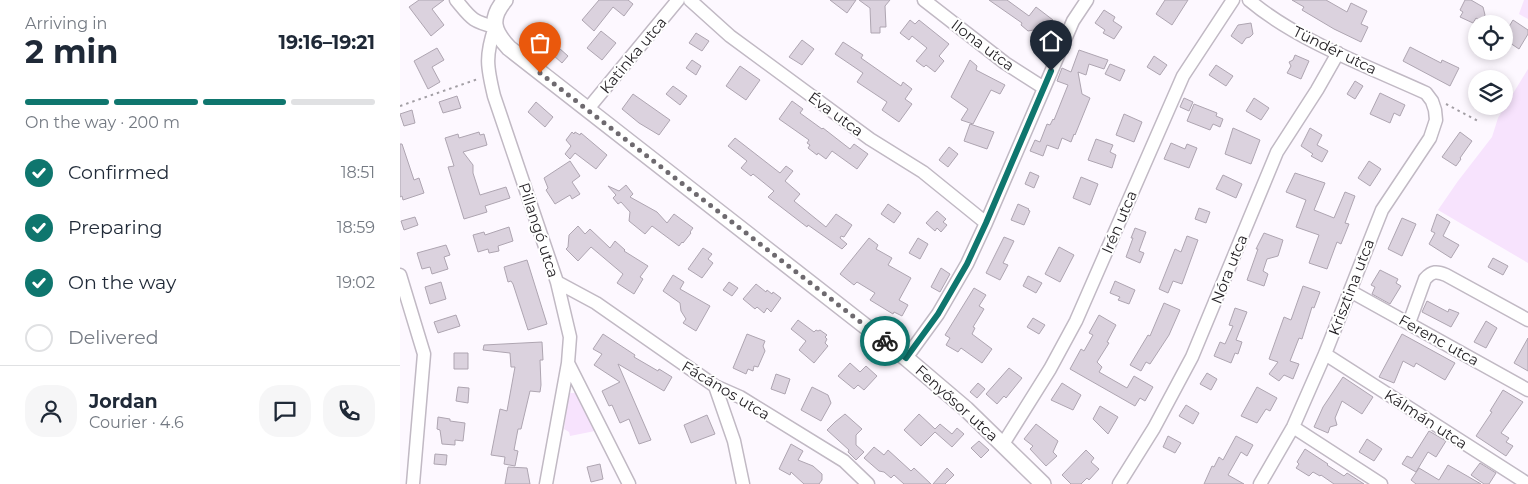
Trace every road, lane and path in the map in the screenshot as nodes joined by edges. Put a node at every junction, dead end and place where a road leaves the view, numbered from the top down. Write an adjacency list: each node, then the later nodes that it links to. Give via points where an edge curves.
1 (456, 0): 9 (street, via 472,19)
2 (505, 0): 9 (street, via 495,16)
3 (678, 0): 15 (street, Katinka utca)
4 (690, 0): 17 (street, Éva utca, via 730,36 870,138 923,172)
5 (924, 0): 12 (street, Ilona utca)
6 (1087, 0): 12 (street, via 1073,20)
7 (1233, 0): 29 (street, Irén utca, via 1183,76 1076,321)
8 (1249, 0): 10 (street, Tündér utca, via 1284,25)
9 (495, 27): 11 (street, Pillangó utca, via 488,47); 15 (street, Fenyősor utca, via 509,48)
10 (1338, 53): 13 (street, Tündér utca); 36 (street, Nóra utca, via 1277,152 1192,357)
11 (489, 75): 14 (path); 19 (street, Pillangó utca)
12 (1044, 88): 17 (street)
13 (1426, 93): 16 (path); 20 (street, Krisztina utca, via 1435,110 1434,129 1382,210)
14 (400, 106)
15 (587, 110): 24 (street, Fenyősor utca)
16 (1478, 121)
17 (986, 223): 24 (street, via 950,296)
18 (400, 275): 30 (street, via 424,354)
19 (557, 282): 25 (street, Pillangó utca, via 570,337); 26 (street, Fácános utca, via 596,303)
20 (1350, 291): 22 (street, Ferenc utca); 23 (street, Krisztina utca)
21 (1528, 320): 22 (street, via 1439,272 1425,279)
22 (1409, 323): 27 (street, Ferenc utca)
23 (1325, 354): 28 (street, Krisztina utca); 39 (street, Kálmán utca)
24 (906, 358): 29 (street, Fenyősor utca)
25 (568, 364): 31 (street, Pillangó utca); 32 (street)
26 (715, 386): 33 (street, via 734,442); 34 (street, Fácános utca, via 740,397 844,461)
27 (1528, 390)
28 (1293, 427): 37 (street, Krisztina utca); 38 (street)
29 (1003, 444): 35 (street, Fenyősor utca)
30 (414, 484)
31 (546, 484)
32 (629, 484)
33 (743, 484)
34 (868, 484)
35 (1043, 484)
36 (1119, 484)
37 (1260, 484)
38 (1381, 484)
39 (1528, 484)

